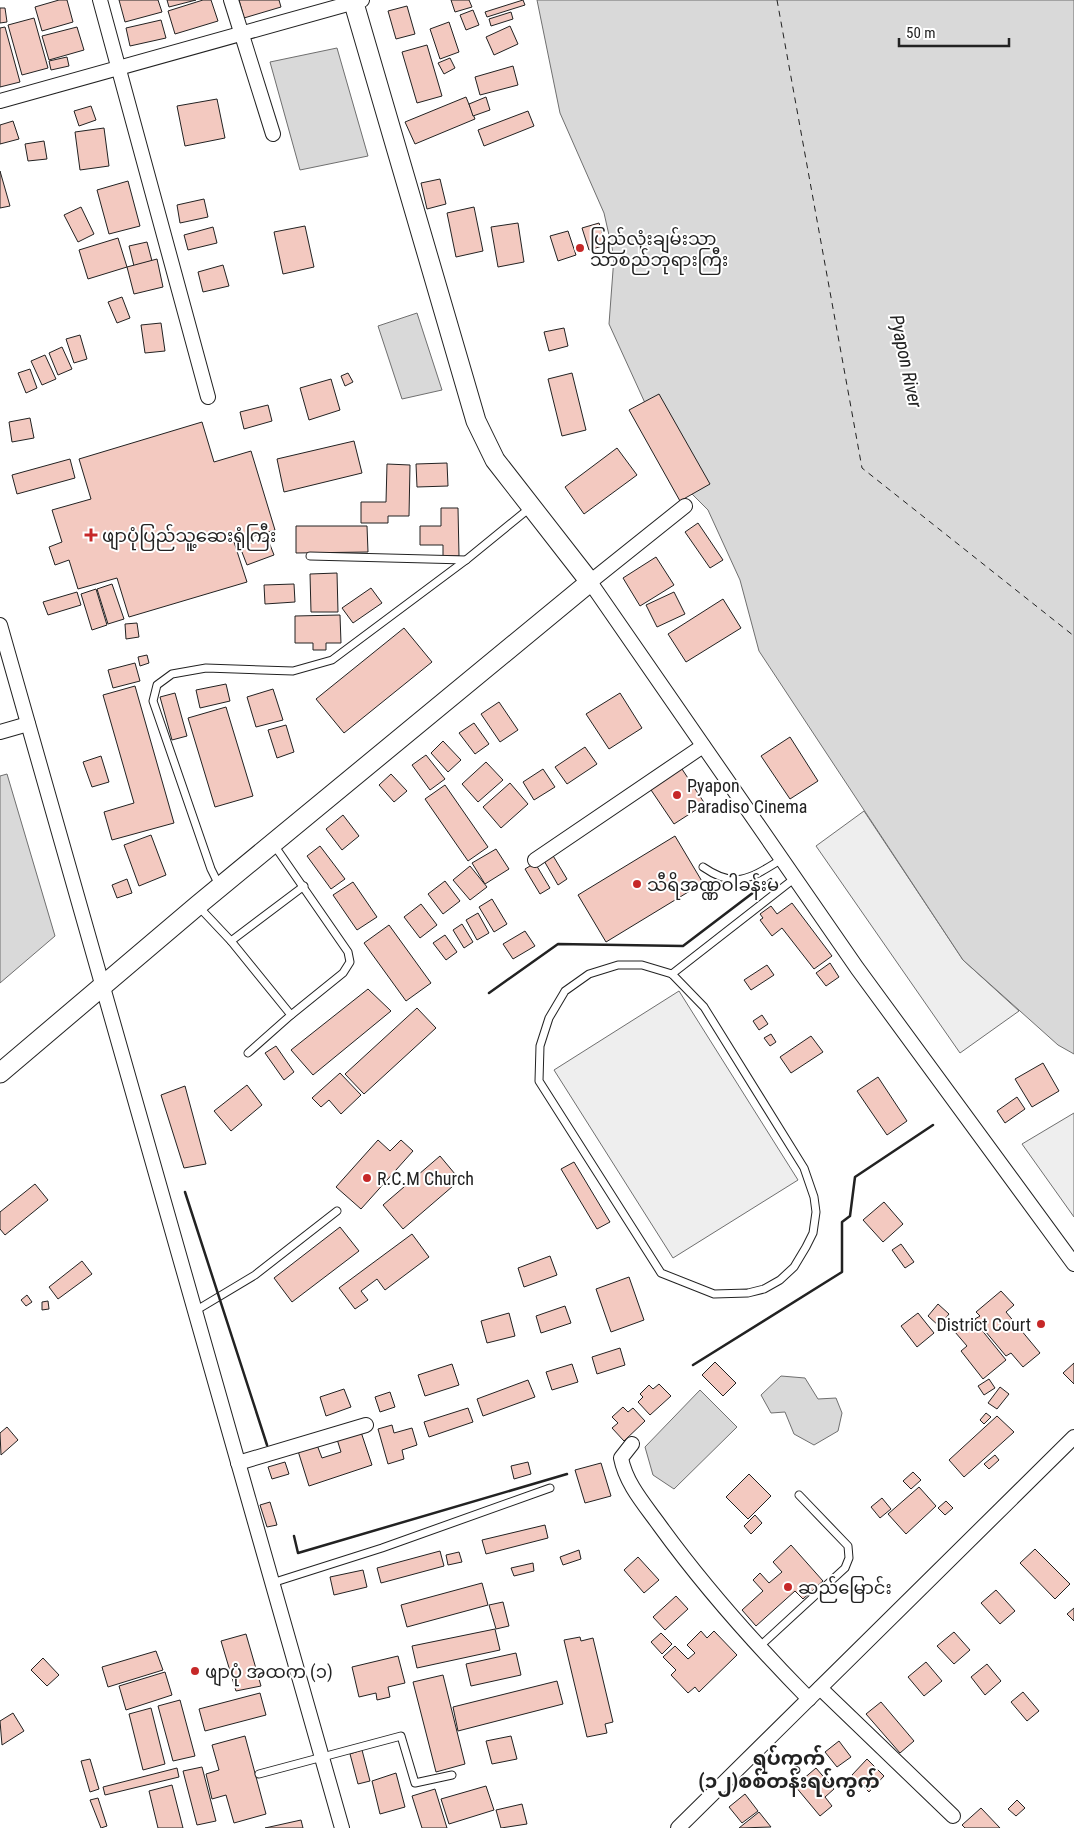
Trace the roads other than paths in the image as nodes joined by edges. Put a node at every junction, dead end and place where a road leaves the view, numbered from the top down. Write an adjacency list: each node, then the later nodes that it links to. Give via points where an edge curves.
1 (100, 0): 5 (street)
2 (231, 0): 4 (street)
3 (356, 1): 4 (street); 10 (main road, via 476,421 495,460)
4 (241, 34): 5 (street); 7 (street)
5 (118, 68): 6 (street); 8 (street)
6 (0, 101)
7 (273, 134)
8 (208, 396)
9 (685, 506): 13 (street)
10 (532, 507): 12 (lane); 13 (main road)
11 (310, 556): 12 (lane)
12 (466, 560): 24 (lane, via 332,660 293,671 206,668 172,674 157,685 153,700)
13 (590, 582): 17 (street); 18 (main road)
14 (0, 625): 15 (street)
15 (28, 724): 16 (street); 28 (street)
16 (0, 732)
17 (703, 746): 19 (street); 20 (street)
18 (274, 845): 23 (lane); 24 (main road)
19 (782, 859): 21 (lane, via 753,877 726,880); 22 (street)
20 (535, 860)
21 (703, 867)
22 (795, 878): 27 (lane); 33 (street)
23 (304, 886): 26 (lane); 29 (lane, via 348,952 350,962 343,973)
24 (220, 888): 25 (main road)
25 (198, 905): 26 (lane); 28 (main road)
26 (231, 941): 29 (lane)
27 (672, 974): 27 (lane, via 704,1007 804,1168 814,1197 813,1233 794,1267 780,1280 748,1294 714,1294 661,1273 539,1081 540,1046 549,1018 565,991 590,974 618,965 642,965)
28 (102, 988): 31 (main road); 34 (street)
29 (291, 1016): 30 (lane)
30 (248, 1053)
31 (0, 1073)
32 (337, 1211): 34 (lane, via 254,1275)
33 (1074, 1264)
34 (194, 1312): 38 (street)
35 (366, 1425): 38 (street)
36 (1074, 1437): 43 (street)
37 (632, 1444): 42 (street, via 621,1458 631,1485 690,1567)
38 (238, 1463): 41 (street)
39 (550, 1488): 41 (lane)
40 (799, 1495): 42 (lane, via 848,1546 849,1558 846,1568)
41 (272, 1584): 45 (street)
42 (758, 1647): 44 (street)
43 (820, 1688): 44 (street); 48 (street)
44 (809, 1699): 50 (street)
45 (321, 1756): 46 (lane); 47 (lane, via 401,1736 415,1783); 49 (street)
46 (259, 1774)
47 (452, 1775)
48 (953, 1816)
49 (342, 1828)
50 (678, 1828)

